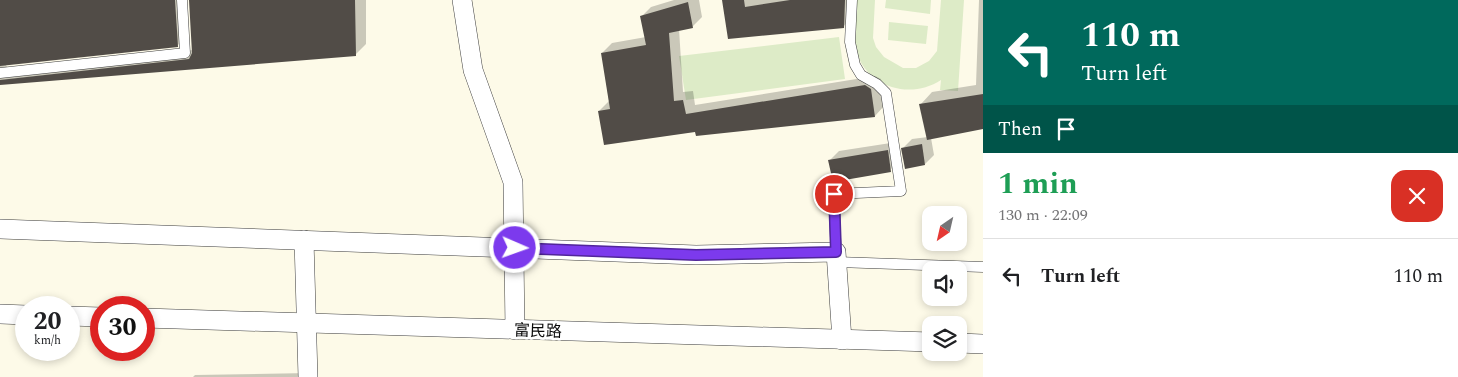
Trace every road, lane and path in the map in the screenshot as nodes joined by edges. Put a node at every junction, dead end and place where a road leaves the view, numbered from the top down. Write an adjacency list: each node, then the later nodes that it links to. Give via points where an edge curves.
1 (182, 0): 4 (lane, via 185,53)
2 (462, 0): 7 (street, via 473,70 513,182)
3 (852, 0): 8 (lane, via 850,42 855,64 861,75 886,93 901,192 834,194)
4 (0, 73)
5 (0, 229): 6 (street)
6 (304, 240): 7 (street); 13 (street)
7 (515, 248): 8 (street); 14 (street)
8 (837, 257): 9 (lane); 15 (street)
9 (983, 267)
10 (0, 314): 11 (street)
11 (15, 315)
12 (155, 318): 13 (street, 富民路)
13 (306, 323): 14 (street, 富民路); 19 (street)
14 (515, 330): 15 (street, 富民路)
15 (842, 340): 16 (street, 富民路)
16 (922, 342)
17 (967, 343): 18 (street)
18 (983, 344)
19 (308, 377)

